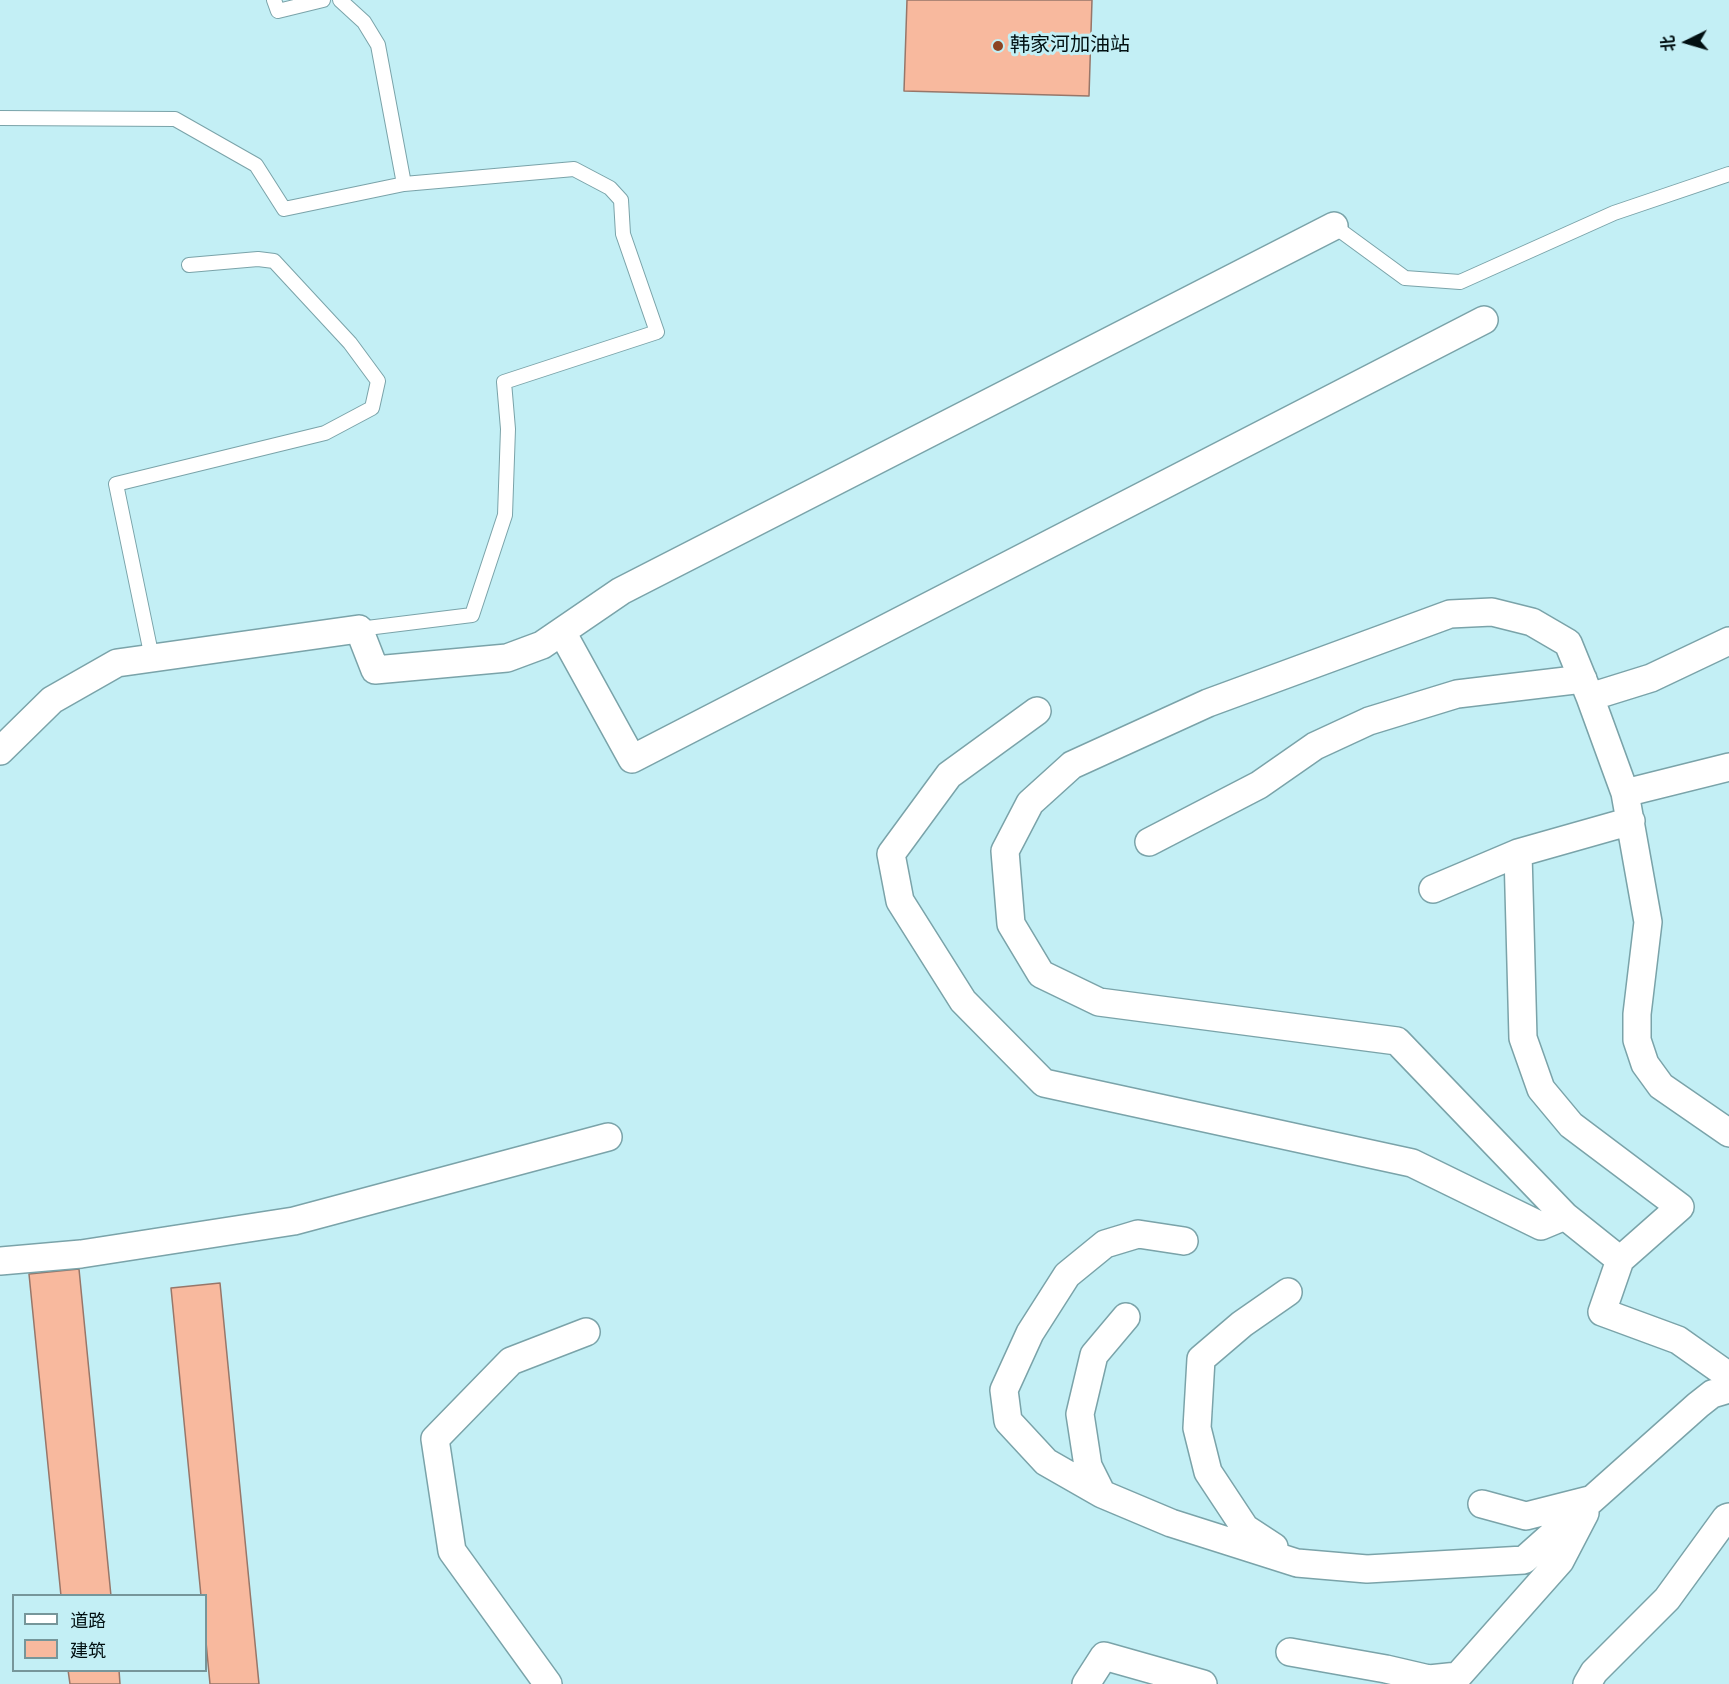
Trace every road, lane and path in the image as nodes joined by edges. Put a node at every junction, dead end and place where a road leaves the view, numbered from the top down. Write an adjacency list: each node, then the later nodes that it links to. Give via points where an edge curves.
1 (274, 0): 2 (lane, via 278,11)
2 (323, 0)
3 (340, 0): 6 (lane, via 364,21 378,45)
4 (0, 118): 6 (lane, via 175,119 256,165 284,209)
5 (1729, 174): 7 (lane, via 1614,213 1460,282 1405,278)
6 (404, 184): 10 (lane, via 574,169 610,188 621,200 623,234 657,332 504,382 508,429 505,515 472,615)
7 (1334, 226): 11 (street, via 621,591)
8 (189, 265): 13 (lane, via 274,261 350,343 378,381 372,408 325,433 116,484)
9 (1484, 320): 11 (street, via 632,759)
10 (359, 629): 11 (street, via 375,670 507,658 542,645); 13 (street)
11 (562, 632)
12 (1729, 641): 14 (street, via 1651,678)
13 (152, 658): 16 (street, via 117,663 52,700)
14 (1587, 688): 18 (street); 20 (street, via 1457,694 1369,721 1315,746 1258,785); 25 (street, via 1568,643 1532,622 1492,612 1450,614 1208,703 1072,765 1030,804 1005,851 1011,924 1041,974 1100,1002 1397,1041)
15 (1037, 711): 25 (street, via 949,775 891,854 900,901 963,1001 1044,1083 1412,1163 1541,1226)
16 (0, 751)
17 (1729, 767): 18 (street)
18 (1625, 793): 19 (street)
19 (1631, 821): 21 (street); 23 (street, via 1648,922 1637,1014 1637,1040 1642,1056 1661,1086)
20 (1149, 842)
21 (1518, 853): 22 (street); 27 (street, via 1523,1038 1541,1089 1571,1125 1680,1207)
22 (1433, 889)
23 (1729, 1133)
24 (608, 1137): 28 (street, via 294,1221 81,1254)
25 (1565, 1216): 27 (street)
26 (1184, 1242): 33 (street, via 1138,1234 1105,1244 1067,1275 1030,1333 1004,1390 1008,1421 1046,1462)
27 (1620, 1260): 32 (street, via 1602,1312 1678,1340)
28 (0, 1261)
29 (1288, 1292): 37 (street, via 1201,1359 1197,1428 1208,1472 1245,1528)
30 (1126, 1317): 33 (street, via 1094,1355 1080,1414 1088,1466)
31 (586, 1332): 40 (street, via 511,1361 435,1439 452,1551)
32 (1728, 1377): 34 (street)
33 (1102, 1494): 37 (street, via 1171,1523)
34 (1593, 1499): 35 (street, via 1526,1516); 37 (street, via 1524,1560 1367,1569); 39 (street, via 1560,1561)
35 (1482, 1504)
36 (1729, 1517): 43 (street, via 1666,1599 1594,1672)
37 (1297, 1563)
38 (1290, 1652): 39 (street, via 1429,1679)
39 (1456, 1680)
40 (548, 1684)
41 (1086, 1684): 42 (street, via 1104,1656)
42 (1203, 1684)
43 (1587, 1684)

